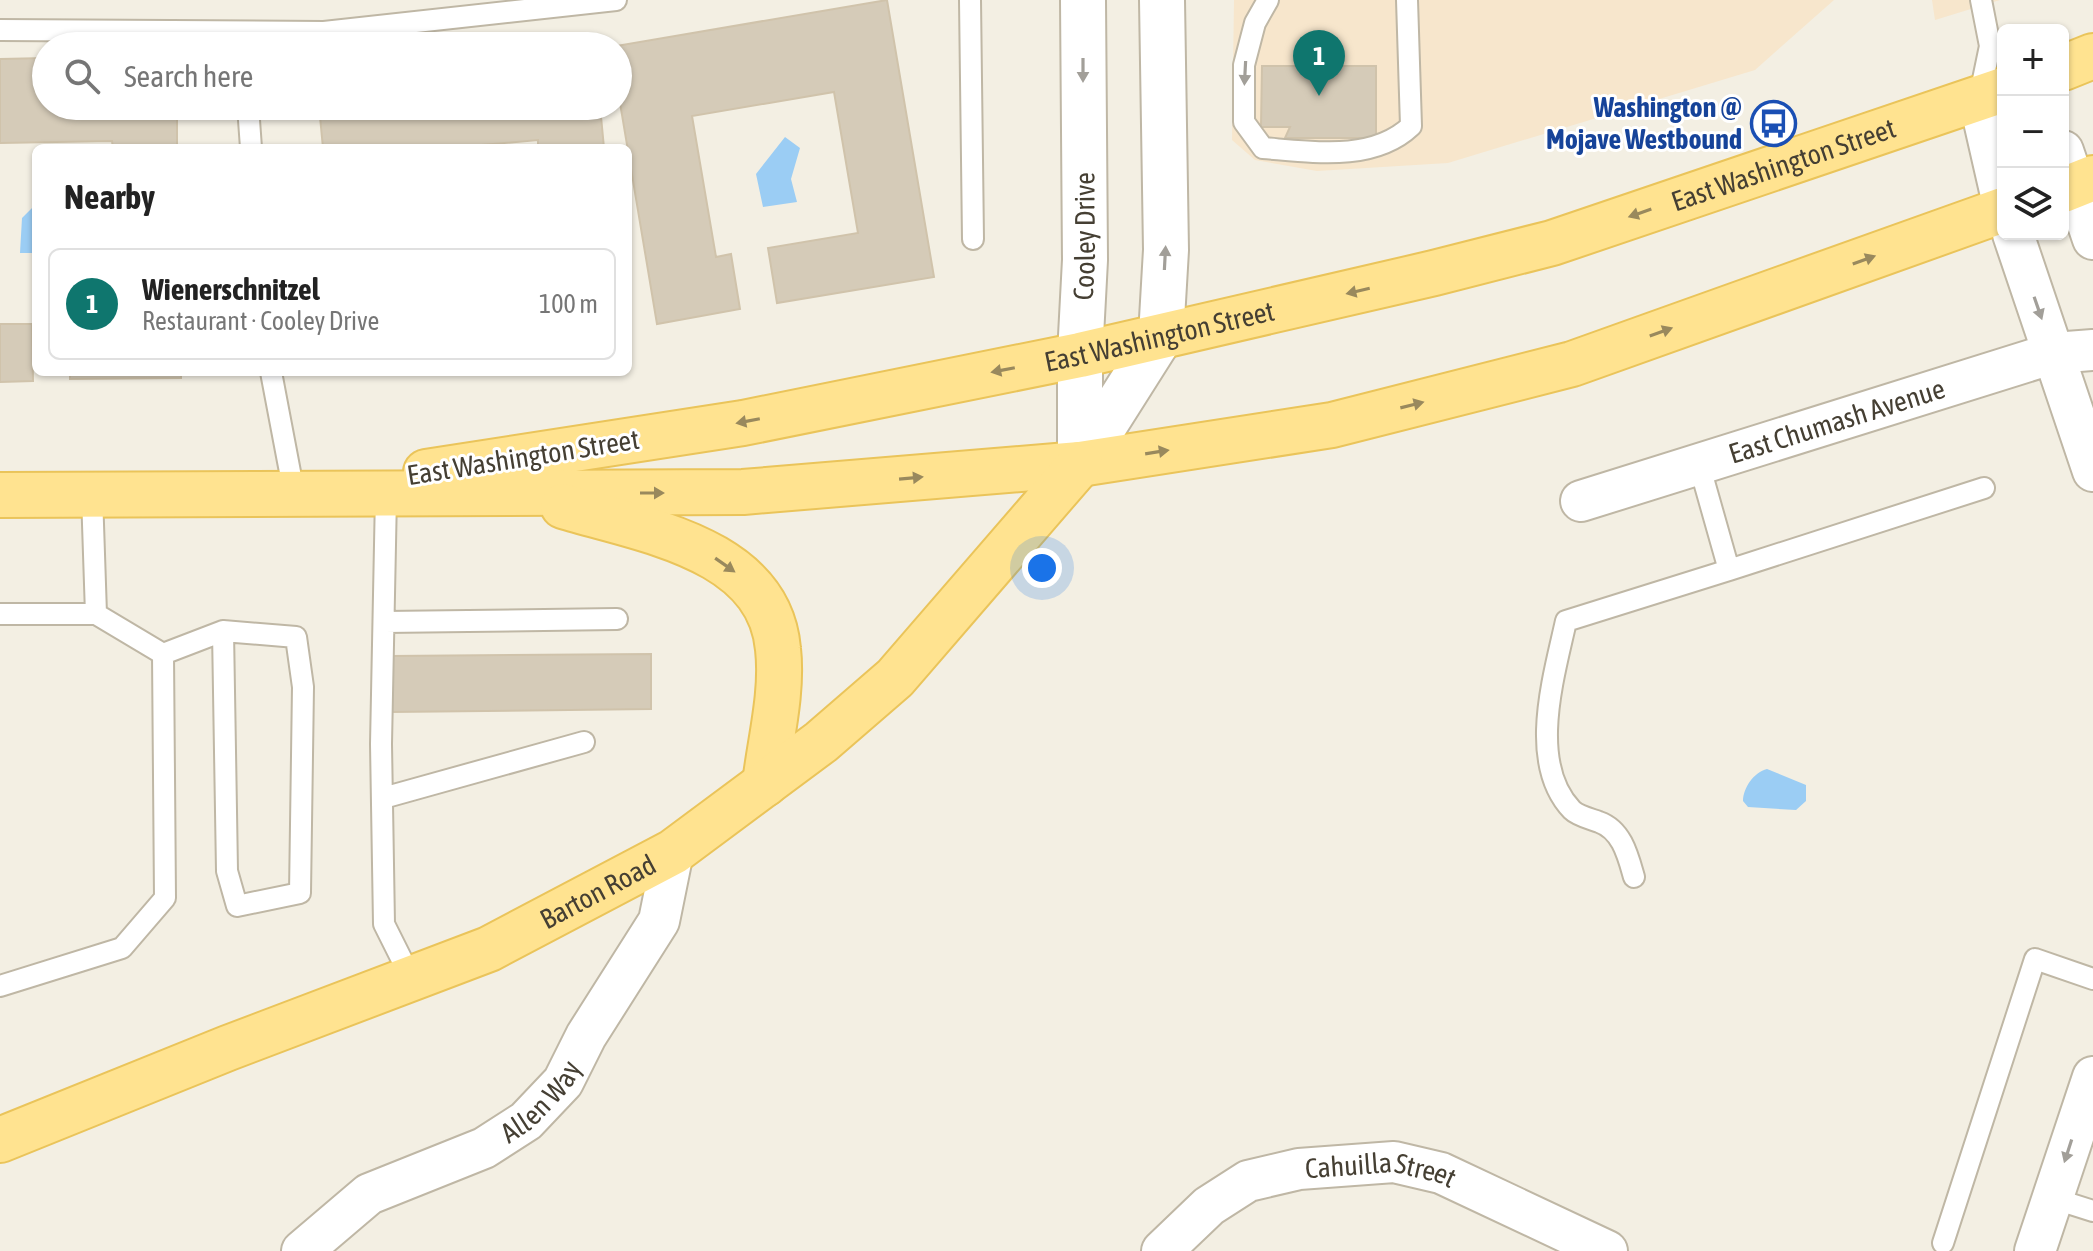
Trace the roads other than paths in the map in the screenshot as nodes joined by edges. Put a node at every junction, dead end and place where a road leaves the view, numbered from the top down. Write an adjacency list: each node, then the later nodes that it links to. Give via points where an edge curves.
1 (616, 0): 10 (lane)
2 (970, 0): 20 (lane)
3 (1083, 0): 26 (street, Cooley Drive, one-way to 26, via 1085,260)
4 (1162, 0): 23 (street, one-way to 4, via 1166,250)
5 (1268, 0): 6 (lane, one-way to 6, via 1255,23 1244,65 1244,122 1263,148 1335,154 1394,141 1411,126)
6 (1407, 0)
7 (1981, 0): 11 (lane)
8 (0, 30): 9 (lane)
9 (60, 32)
10 (324, 32)
11 (1996, 51): 14 (lane)
12 (2093, 56): 13 (main road)
13 (2069, 66)
14 (1991, 95): 17 (street); 23 (main road, East Washington Street, one-way to 23, via 1552,243)
15 (249, 120): 16 (lane)
16 (251, 144)
17 (1999, 168)
18 (2074, 176): 21 (street)
19 (1997, 212): 28 (main road, East Washington Street, one-way to 19, via 1332,425 1572,364)
20 (973, 239)
21 (2093, 239)
22 (2015, 240): 25 (street, one-way to 25)
23 (1161, 336): 26 (main road, East Washington Street); 28 (street)
24 (2093, 350): 25 (street, East Chumash Avenue)
25 (2054, 353): 29 (street, East Chumash Avenue); 30 (street)
26 (1080, 355): 28 (street, Cooley Drive); 32 (main road, East Washington Street, one-way to 32, via 743,423)
27 (272, 376): 32 (lane)
28 (1080, 464): 33 (main road, East Washington Street, one-way to 28, via 743,492); 46 (main road, Barton Road, via 895,678)
29 (1699, 464): 37 (street, East Chumash Avenue); 38 (lane)
30 (2093, 471)
31 (1984, 488): 38 (lane)
32 (294, 493): 34 (main road, East Washington Street); 36 (main road, East Washington Street)
33 (520, 493): 36 (main road, East Washington Street); 46 (main road, one-way to 46, via 690,544 727,564 757,592 774,624 778,649)
34 (92, 494): 35 (main road, East Washington Street); 40 (lane)
35 (0, 495)
36 (386, 495): 42 (lane)
37 (1581, 501)
38 (1729, 570): 49 (lane, via 1566,621 1546,713 1552,782 1573,812 1606,824 1624,845)
39 (0, 614): 40 (lane)
40 (96, 614): 44 (lane)
41 (617, 619): 42 (lane)
42 (385, 622): 47 (lane)
43 (223, 631): 43 (lane, via 296,637 303,687 300,893 237,906 227,871); 44 (lane)
44 (163, 654): 52 (lane, via 165,898 122,948)
45 (584, 742): 47 (lane)
46 (765, 784): 48 (main road, Barton Road)
47 (383, 798): 50 (lane, via 384,924)
48 (673, 852): 50 (main road, Barton Road, via 489,949); 58 (street, Allen Way, via 659,921 563,1082 526,1121 484,1148 369,1194)
49 (1634, 877)
50 (411, 978): 54 (main road, Barton Road)
51 (2093, 979): 57 (lane, via 2035,959)
52 (0, 986)
53 (2093, 1077): 55 (street, one-way to 55)
54 (0, 1140)
55 (2052, 1198): 56 (lane); 61 (street)
56 (2093, 1211)
57 (1943, 1243)
58 (302, 1251)
59 (1162, 1251): 60 (street, Cahuilla Street, via 1209,1206 1248,1181 1299,1169 1394,1162 1441,1173)
60 (1607, 1251)
61 (2035, 1251)

